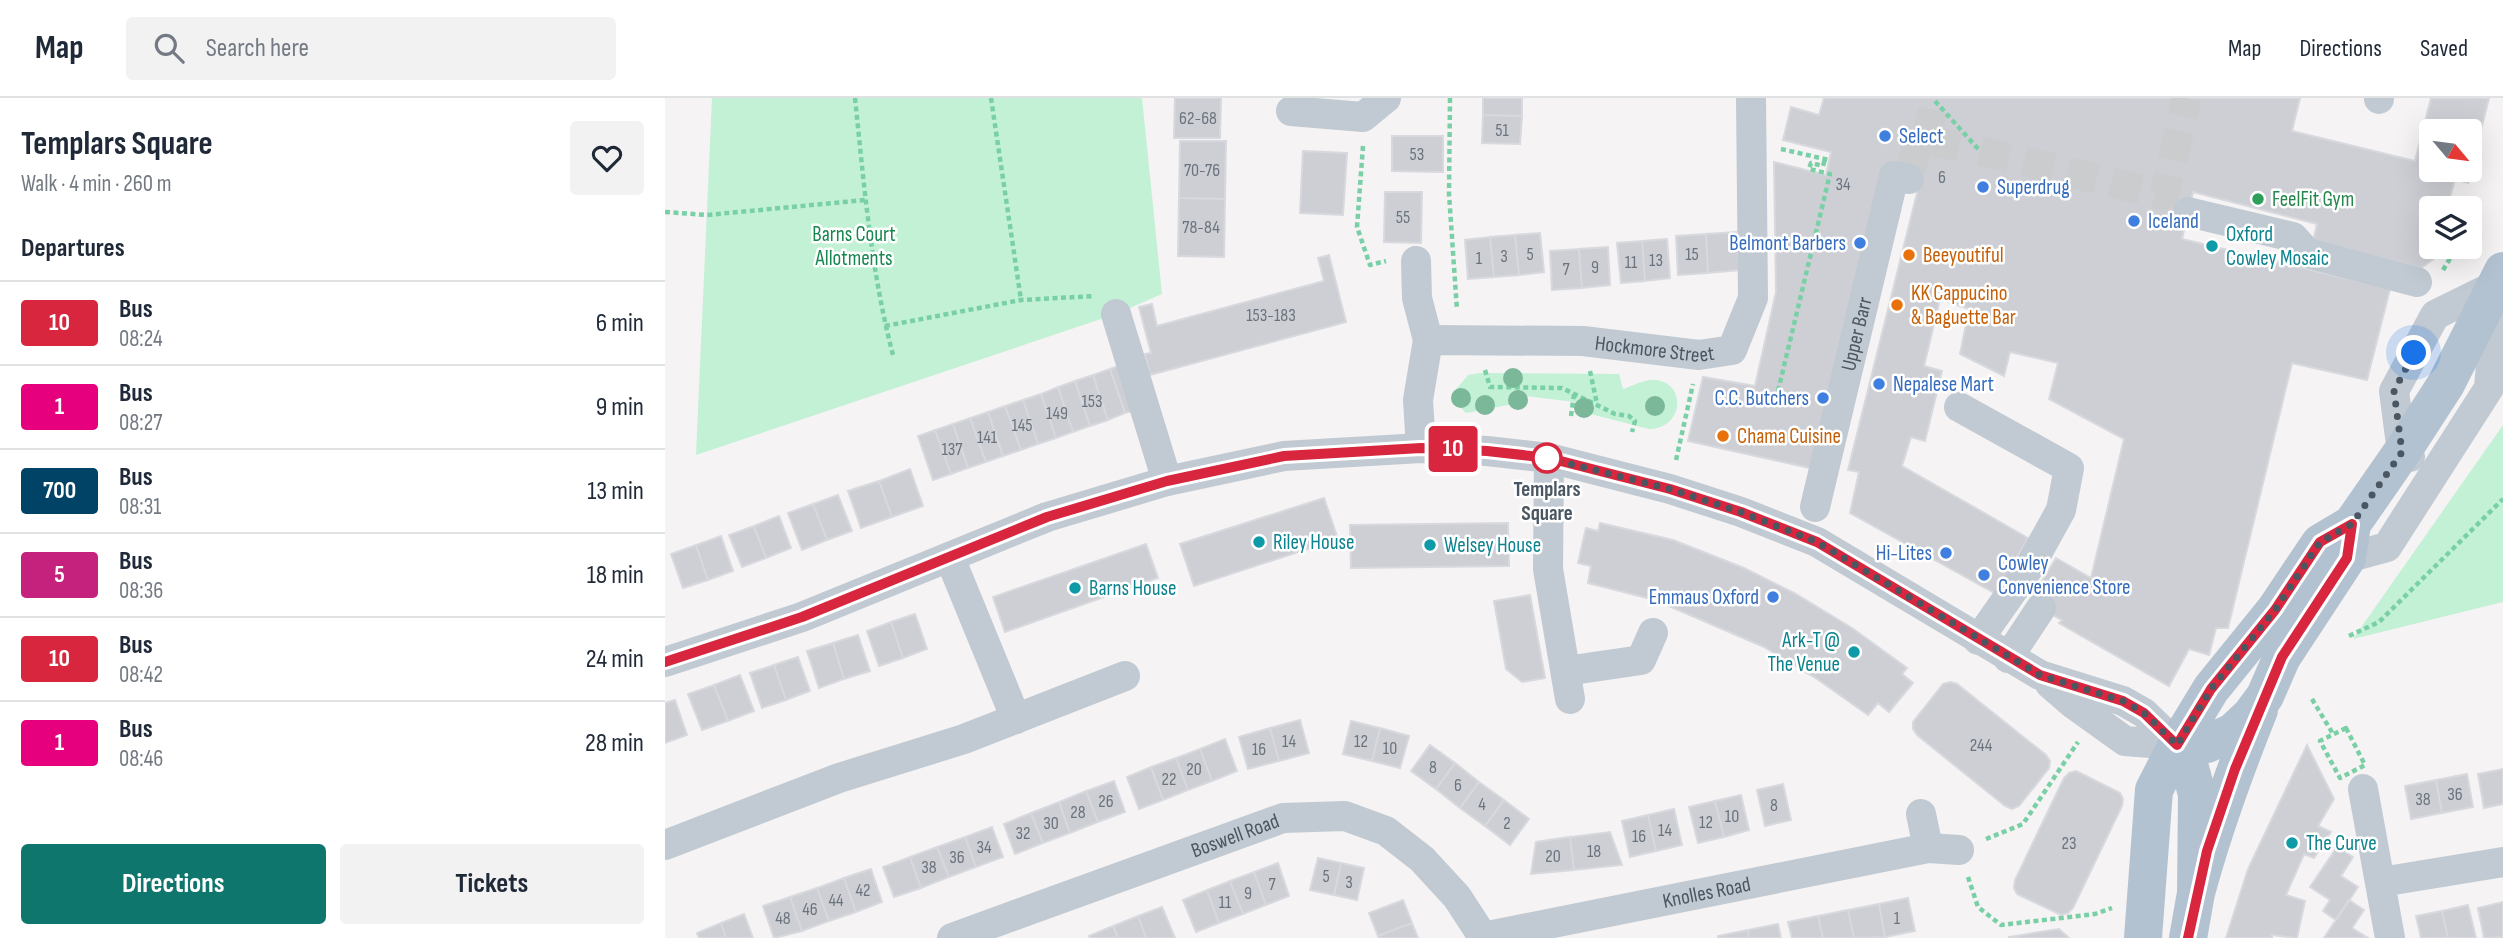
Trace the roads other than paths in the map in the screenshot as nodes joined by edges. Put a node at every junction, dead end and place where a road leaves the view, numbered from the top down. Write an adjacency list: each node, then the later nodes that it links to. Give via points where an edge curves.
1 (1386, 98): 3 (street, via 1363,117)
2 (1751, 98): 10 (street, Hockmore Street, via 1753,298 1732,350 1699,355 1583,341)
3 (1291, 111)
4 (1910, 175): 17 (street, Upper Barr, via 1894,176)
5 (2188, 212): 8 (street, via 2293,237 2307,253)
6 (1416, 261): 10 (street, via 1417,298)
7 (2500, 278): 13 (main road, via 2446,384); 15 (street, via 2489,388)
8 (2417, 282)
9 (1116, 314): 16 (street)
10 (1428, 340): 12 (street, via 1418,400)
11 (1959, 407): 22 (street, via 2069,468 2061,510 2030,566)
12 (1421, 448): 14 (street); 16 (street, via 1284,456)
13 (2402, 452): 15 (street); 18 (main road)
14 (1549, 458): 21 (street, via 1548,569 1568,685 1641,660); 22 (street, via 1670,489 1817,542)
15 (2436, 473): 18 (street, via 2387,547)
16 (1167, 481): 19 (street, via 1047,517)
17 (1822, 511)
18 (2350, 541): 26 (main road, via 2282,657); 28 (main road, via 2320,542 2275,610 2211,689)
19 (950, 558): 24 (street, via 802,617); 27 (street)
20 (2041, 608): 23 (street)
21 (1653, 633)
22 (1979, 640): 23 (street)
23 (2008, 658): 28 (street, via 2040,675 2125,741)
24 (665, 662)
25 (1125, 676): 27 (street)
26 (2265, 696): 28 (main road, via 2233,732 2207,744); 36 (main road, via 2235,769)
27 (1016, 719): 31 (street, via 839,778)
28 (2177, 745): 36 (main road, via 2197,794); 39 (main road, via 2154,790)
29 (2363, 789): 35 (street)
30 (1921, 814): 32 (street)
31 (665, 845)
32 (1928, 848): 33 (street, Knolles Road); 37 (street, Knolles Road)
33 (1959, 850)
34 (2503, 862): 35 (street)
35 (2381, 881): 41 (street)
36 (2196, 893): 40 (main road)
37 (1483, 937): 38 (street, Boswell Road, via 1457,897 1422,859 1386,831 1345,816 1283,818)
38 (952, 938)
39 (2143, 938)
40 (2188, 938)
41 (2390, 938)

